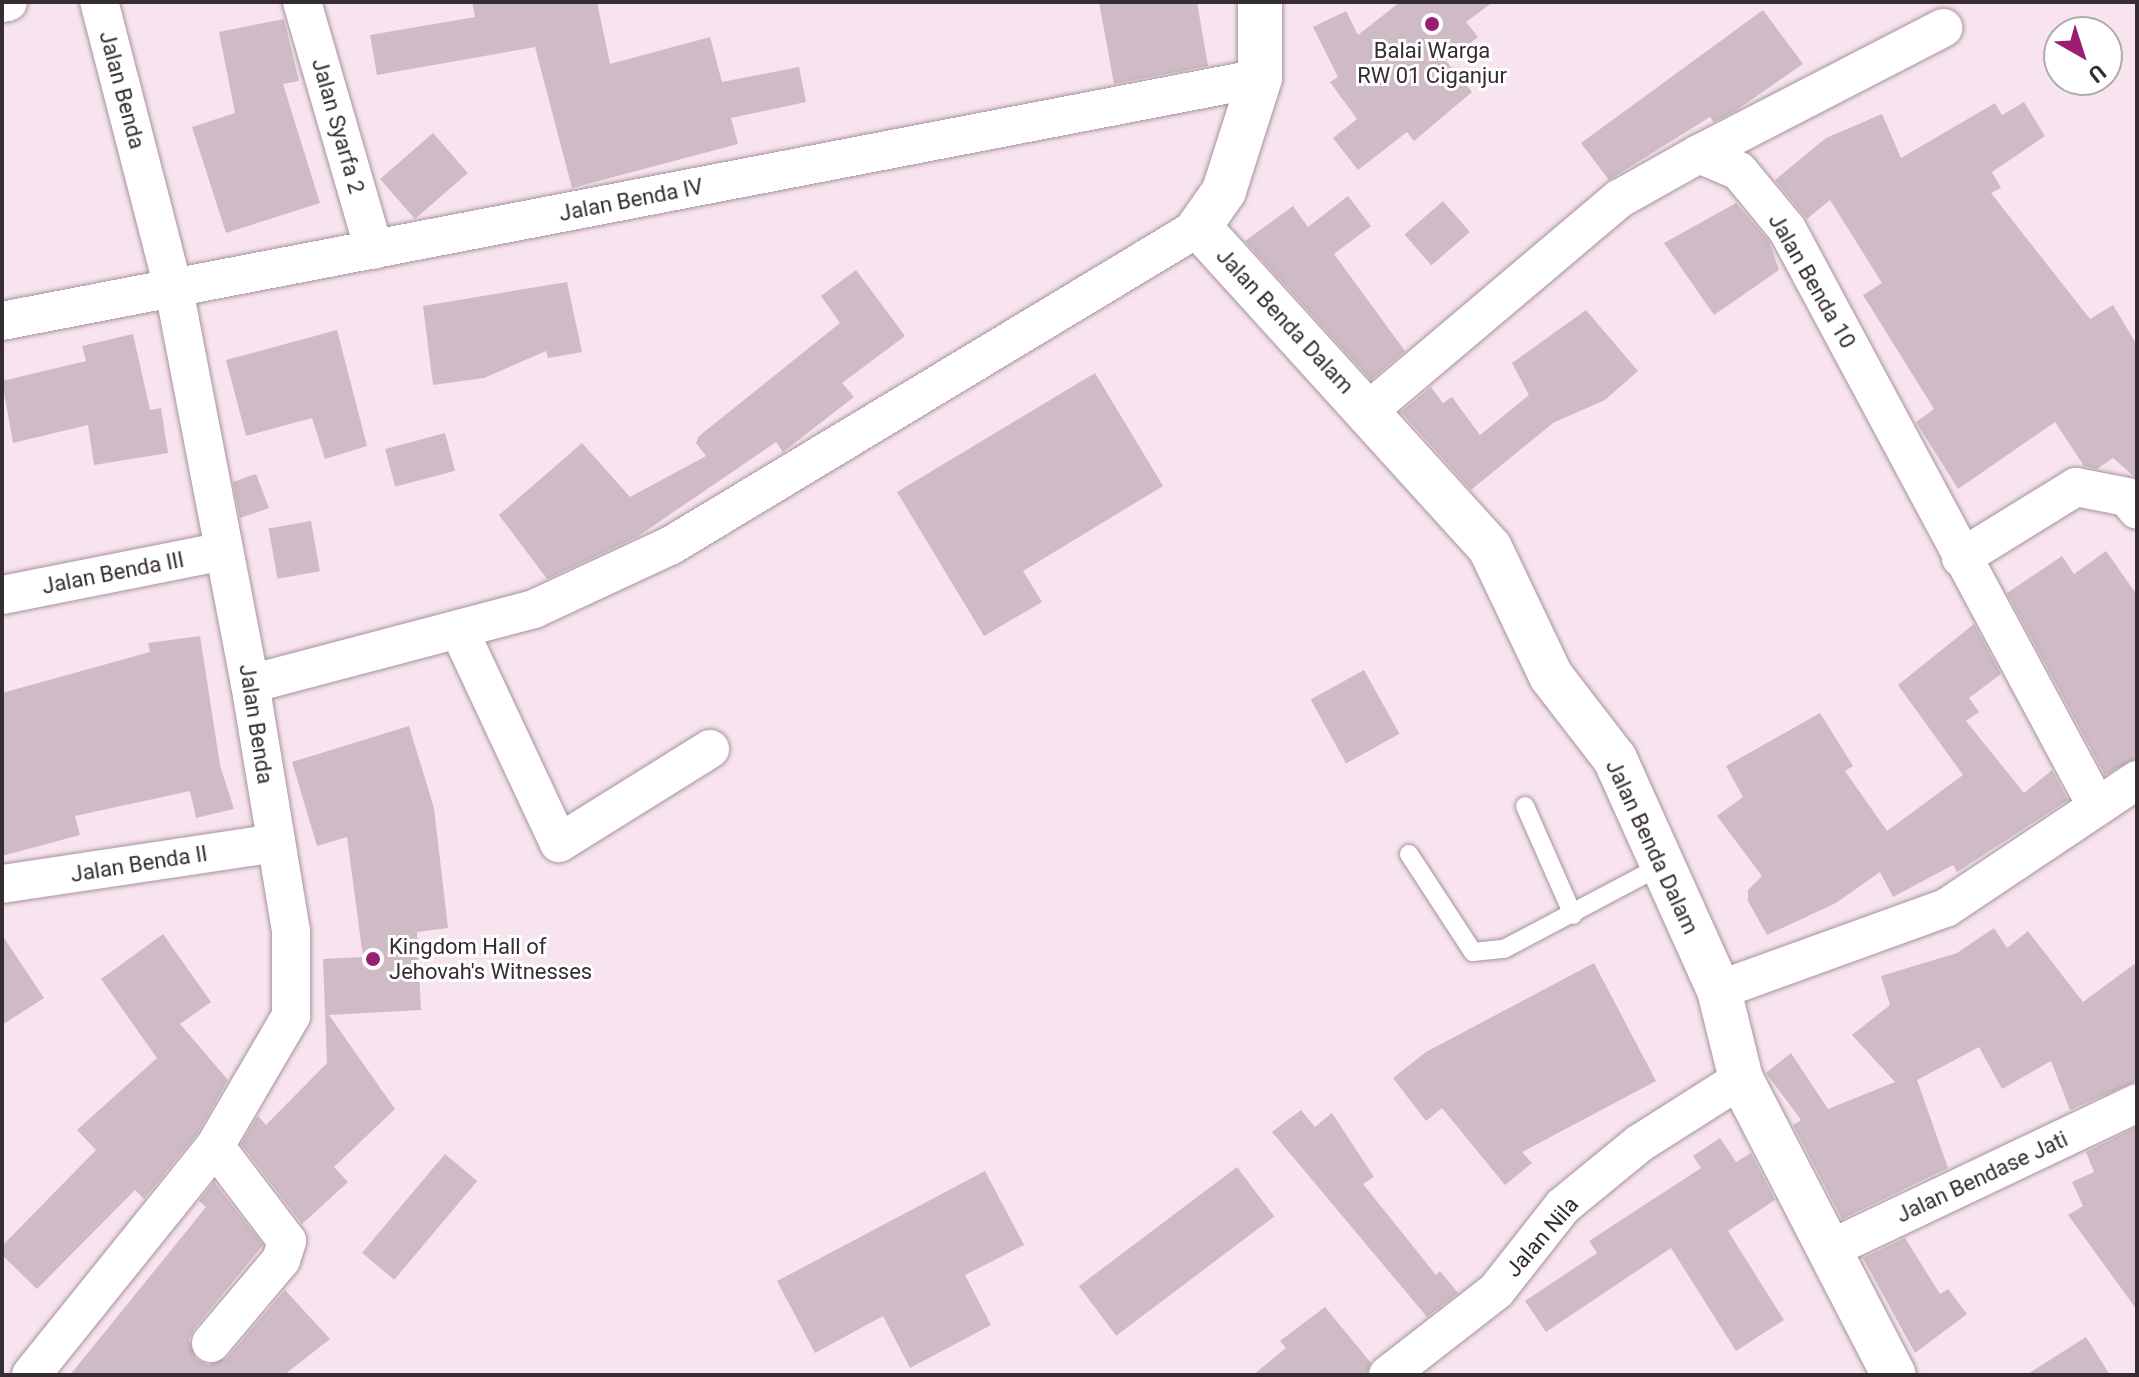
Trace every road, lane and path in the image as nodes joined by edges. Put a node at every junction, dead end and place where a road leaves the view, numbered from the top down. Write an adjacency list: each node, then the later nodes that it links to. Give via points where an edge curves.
1 (99, 2): 9 (street, Jalan Benda)
2 (302, 2): 8 (street, Jalan Syarfa 2)
3 (1260, 2): 5 (street)
4 (1943, 28): 6 (street)
5 (1260, 78): 7 (street, via 1224,191); 8 (street, Jalan Benda IV)
6 (1699, 154): 11 (street, via 1619,199); 14 (street, Jalan Benda 10, via 1739,171 1787,229)
7 (1199, 227): 11 (street, Jalan Benda Dalam); 16 (street, via 670,546 534,609)
8 (374, 250): 9 (street, Jalan Benda IV)
9 (174, 291): 10 (street, Jalan Benda IV); 13 (street, Jalan Benda)
10 (2, 321)
11 (1368, 411): 24 (street, Jalan Benda Dalam, via 1490,548 1551,676 1615,759)
12 (2137, 510): 14 (street, via 2127,497 2076,487)
13 (224, 551): 15 (street, Jalan Benda III); 17 (street, Jalan Benda)
14 (1961, 558): 20 (street, Jalan Benda 10)
15 (2, 595)
16 (459, 630): 17 (street); 18 (street, via 559,843)
17 (250, 684): 22 (street, Jalan Benda)
18 (710, 749)
19 (2137, 780): 20 (street)
20 (2096, 805): 27 (street, via 1946,908)
21 (1525, 806): 26 (lane)
22 (275, 843): 25 (street, Jalan Benda II); 30 (street, Jalan Benda, via 291,931 291,1016)
23 (1409, 854): 26 (lane, via 1473,952 1504,949)
24 (1659, 867): 26 (lane); 27 (street, Jalan Benda Dalam)
25 (2, 884)
26 (1573, 915)
27 (1719, 990): 28 (street, Jalan Benda Dalam)
28 (1741, 1079): 31 (street, Jalan Benda Dalam); 34 (street, Jalan Nila, via 1640,1143 1563,1206 1496,1291)
29 (2137, 1103): 31 (street, Jalan Bendase Jati)
30 (215, 1146): 32 (street, via 287,1241 281,1260); 33 (street, Jalan Benda)
31 (1828, 1250): 35 (street, Jalan Benda Dalam)
32 (211, 1343)
33 (31, 1375)
34 (1388, 1375)
35 (1894, 1375)

